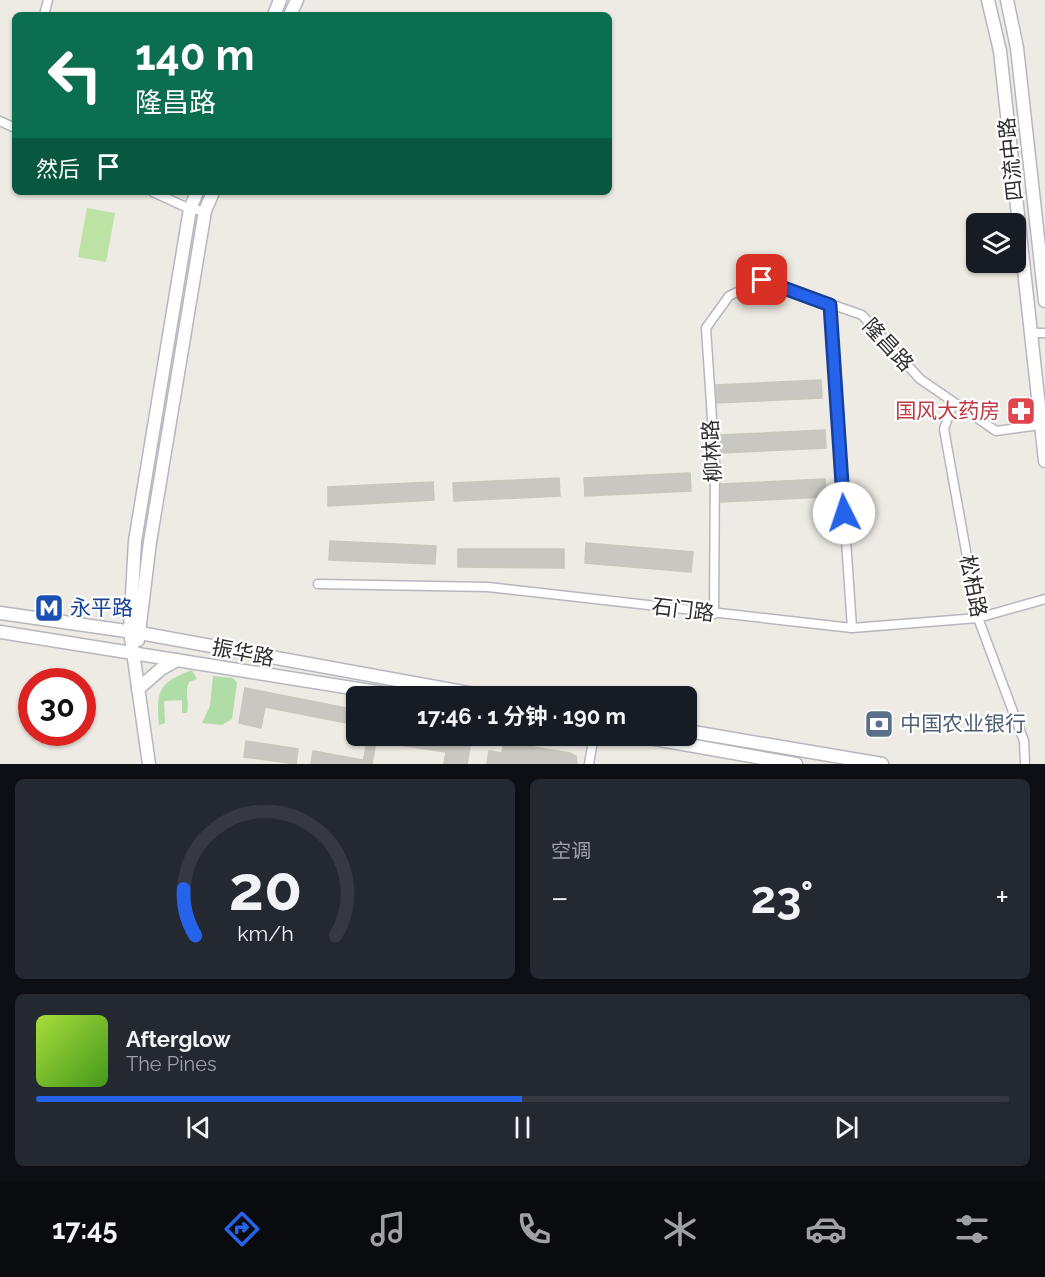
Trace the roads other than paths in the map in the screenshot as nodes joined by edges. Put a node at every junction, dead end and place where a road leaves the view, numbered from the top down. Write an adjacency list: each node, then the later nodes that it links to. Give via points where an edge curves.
1 (988, 0): 11 (main road, 四流中路, via 1000,51)
2 (1006, 0): 9 (main road, 四流中路, via 1017,48)
3 (160, 195): 6 (street)
4 (196, 195): 6 (main road)
5 (212, 195): 7 (main road)
6 (190, 209): 7 (street); 23 (main road, via 135,541)
7 (205, 211): 23 (main road)
8 (729, 296): 10 (street, 隆昌路, via 762,280); 19 (street, 柳林路, via 706,328 715,464)
9 (1045, 301)
10 (830, 305): 13 (street, 隆昌路, via 862,315 920,379); 21 (street)
11 (1031, 333): 12 (street); 14 (main road, 四流中路)
12 (1045, 333)
13 (953, 404): 14 (street, 隆昌路, via 996,431); 20 (street, 松柏路, via 944,429)
14 (1040, 425): 15 (main road, 四流中路)
15 (1045, 461)
16 (318, 584): 19 (street, 石门路, via 488,587)
17 (1045, 598): 20 (street, 石门路)
18 (0, 613): 23 (main road, 振华路)
19 (714, 614): 21 (street, 石门路)
20 (978, 618): 21 (street, 石门路); 36 (street, 松柏路, via 1024,741)
21 (852, 628)
22 (0, 632): 24 (main road, 振华路)
23 (135, 632): 24 (main road); 26 (main road, 振华路)
24 (132, 655): 25 (main road, 振华路); 28 (main road)
25 (178, 660): 27 (main road, 振华路); 28 (main road)
26 (428, 686)
27 (346, 687)
28 (138, 689): 32 (main road)
29 (697, 733): 35 (main road)
30 (592, 746): 33 (street)
31 (694, 746): 34 (main road)
32 (149, 764)
33 (589, 764)
34 (796, 764)
35 (882, 764)
36 (1025, 764)

